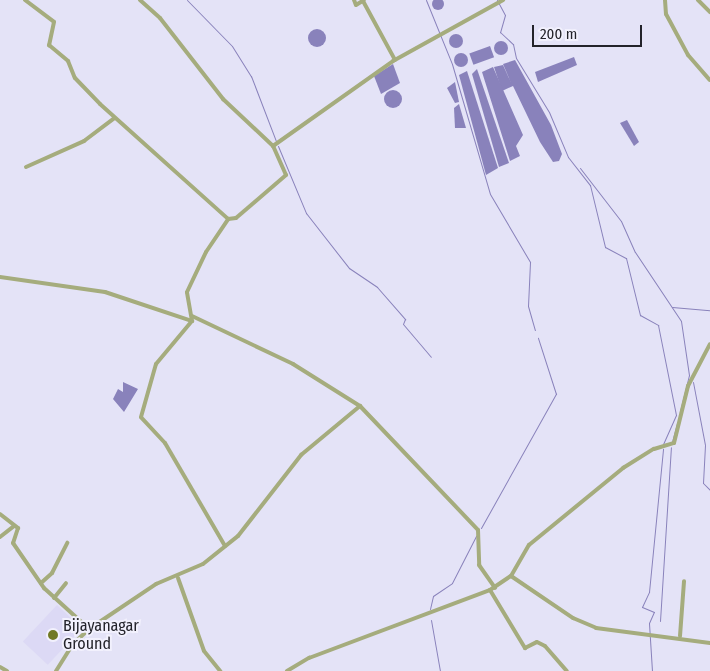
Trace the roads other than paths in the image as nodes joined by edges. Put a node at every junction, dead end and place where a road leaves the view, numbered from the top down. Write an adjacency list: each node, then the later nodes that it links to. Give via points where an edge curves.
1 (25, 0): 11 (street, via 54,22 49,45 68,61 75,78)
2 (140, 0): 12 (street, via 160,18 223,99)
3 (354, 0): 6 (street, via 356,5)
4 (665, 0): 10 (street, via 666,14 688,55)
5 (698, 0): 8 (street)
6 (364, 1): 9 (street)
7 (500, 2): 9 (street)
8 (710, 12)
9 (395, 60): 12 (street)
10 (710, 80)
11 (114, 118): 13 (street, via 84,141); 14 (street)
12 (273, 146): 14 (street, via 286,175 236,218)
13 (26, 167)
14 (228, 219): 16 (street, via 187,292)
15 (0, 277): 17 (street, via 105,292)
16 (192, 316): 17 (street); 19 (street, via 293,364)
17 (192, 321): 24 (street, via 156,364 141,418 165,443)
18 (710, 344): 25 (street, via 688,386 674,443 654,449 623,468 529,545)
19 (360, 406): 24 (street, via 301,455 271,499); 30 (street, via 478,530 479,565)
20 (0, 514): 21 (street)
21 (14, 526): 22 (street); 28 (street, via 19,530 13,543)
22 (0, 538)
23 (67, 543): 28 (street, via 52,573)
24 (225, 546): 26 (street)
25 (511, 576): 30 (street); 33 (street, via 573,618 596,628 649,636)
26 (178, 578): 32 (street, via 156,584); 38 (street, via 204,651)
27 (684, 581): 33 (street)
28 (41, 583): 31 (street)
29 (66, 583): 31 (street)
30 (492, 589): 39 (street, via 309,658); 40 (street, via 525,648 537,642 545,646)
31 (54, 598): 32 (street)
32 (89, 629): 37 (street, via 72,645)
33 (680, 636): 34 (street)
34 (710, 643)
35 (0, 667): 36 (street)
36 (6, 671)
37 (56, 671)
38 (220, 671)
39 (287, 671)
40 (566, 671)

